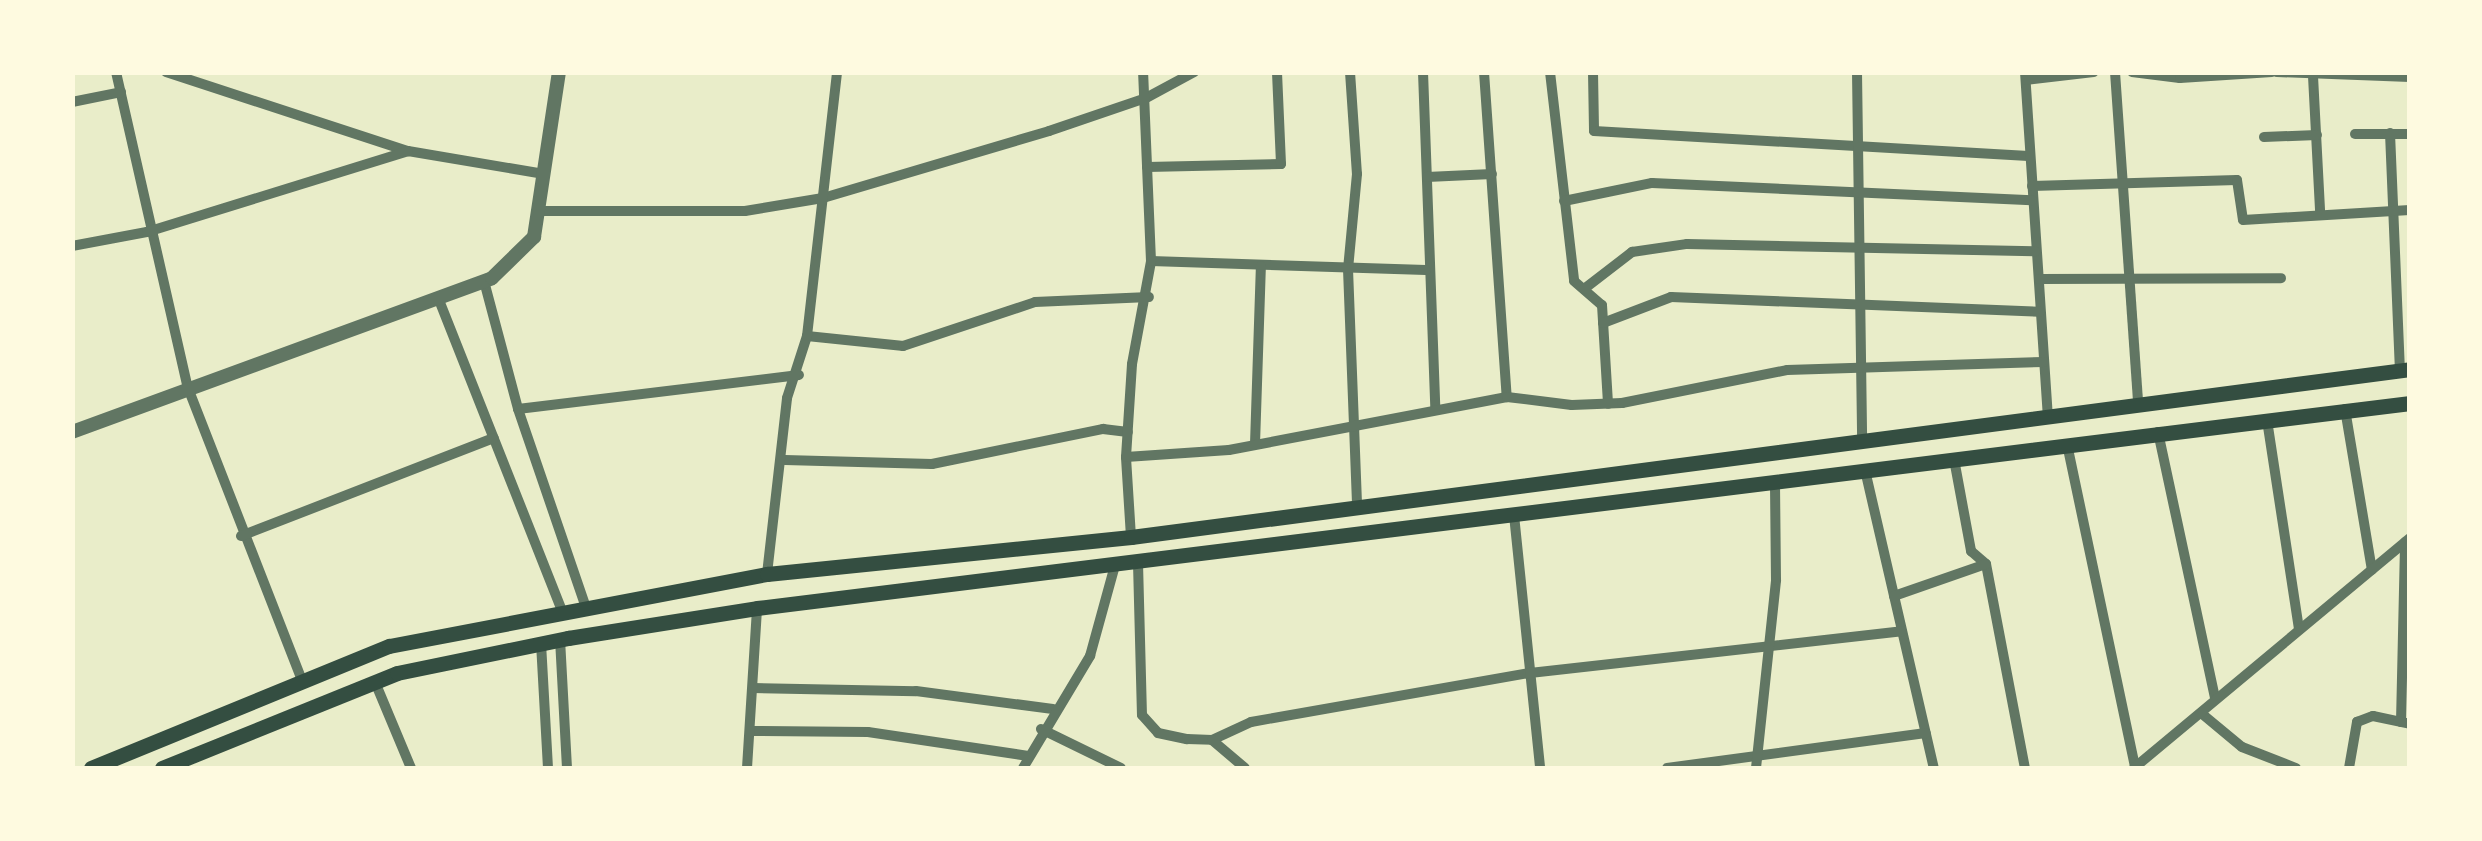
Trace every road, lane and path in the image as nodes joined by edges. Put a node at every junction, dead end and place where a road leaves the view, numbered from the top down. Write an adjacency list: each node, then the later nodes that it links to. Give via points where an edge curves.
1 (116, 72): 21 (street)
2 (166, 72): 30 (street)
3 (559, 72): 33 (street)
4 (837, 72): 39 (street)
5 (1143, 72): 22 (street)
6 (1194, 72): 22 (street)
7 (1277, 72): 32 (street, via 1281,164)
8 (1350, 72): 52 (street, via 1357,174)
9 (1422, 72): 35 (street)
10 (1484, 72): 34 (street)
11 (1550, 72): 41 (street)
12 (1593, 72): 29 (street, via 1594,131)
13 (1857, 72): 29 (street)
14 (2094, 72): 18 (street)
15 (2115, 72): 36 (street)
16 (2132, 72): 17 (street, via 2180,78)
17 (2275, 72): 19 (street)
18 (2026, 76): 31 (street)
19 (2313, 76): 20 (street); 27 (street)
20 (2410, 77)
21 (121, 92): 23 (street); 46 (street)
22 (1146, 98): 32 (street); 39 (street)
23 (72, 102)
24 (2390, 132): 25 (street); 26 (street); 42 (street)
25 (2355, 134)
26 (2410, 134)
27 (2317, 135): 28 (street); 45 (street)
28 (2264, 137)
29 (1862, 144): 31 (street); 38 (street)
30 (408, 151): 33 (street); 46 (street)
31 (2028, 156): 37 (street)
32 (1147, 167): 50 (street)
33 (544, 174): 44 (street)
34 (1492, 174): 35 (street); 70 (street)
35 (1427, 177): 53 (street)
36 (2126, 185): 37 (street); 45 (street, via 2236,180 2244,220); 57 (street)
37 (2032, 186): 40 (street)
38 (1860, 196): 40 (street); 41 (street, via 1652,183); 48 (street)
39 (823, 198): 44 (street, via 745,211); 64 (street)
40 (2032, 200): 49 (street)
41 (1564, 201): 58 (street, via 1574,281)
42 (2394, 210): 43 (street); 45 (street); 67 (street)
43 (2410, 210)
44 (538, 211): 56 (street, via 534,237)
45 (2320, 212)
46 (148, 232): 47 (street); 69 (street)
47 (72, 246)
48 (1861, 246): 49 (street); 58 (street, via 1669,246 1632,252); 61 (street)
49 (2036, 251): 55 (street)
50 (1151, 261): 51 (street); 59 (street)
51 (1262, 266): 52 (street); 85 (street)
52 (1348, 269): 53 (street); 79 (street)
53 (1426, 270): 74 (street)
54 (2281, 278): 57 (street)
55 (2039, 279): 57 (street); 62 (street)
56 (484, 282): 60 (street); 76 (street)
57 (2131, 282): 73 (street)
58 (1584, 290): 63 (street, via 1602,305)
59 (1149, 296): 64 (street, via 1035,302 903,346); 81 (street, via 1132,364)
60 (438, 300): 69 (street); 83 (street)
61 (1862, 309): 62 (street); 63 (street, via 1671,297); 66 (street)
62 (2040, 312): 65 (street)
63 (1603, 323): 72 (street)
64 (806, 336): 68 (street)
65 (2044, 362): 66 (street); 77 (street)
66 (1862, 366): 72 (street, via 1787,370); 84 (street)
67 (2405, 370): 73 (main road)
68 (799, 375): 76 (street); 88 (street, via 787,398)
69 (188, 388): 80 (street); 94 (street)
70 (1507, 397): 72 (street); 74 (street)
71 (2410, 403): 75 (main road)
72 (1608, 404)
73 (2138, 405): 77 (main road)
74 (1436, 407): 79 (street)
75 (2345, 408): 78 (main road); 100 (street)
76 (518, 409): 103 (street)
77 (2048, 417): 84 (main road)
78 (2267, 420): 82 (main road); 106 (street)
79 (1352, 424): 85 (street); 92 (street)
80 (72, 432)
81 (1128, 432): 87 (street); 88 (street, via 1103,429 932,464)
82 (2158, 432): 86 (main road); 115 (street)
83 (494, 438): 94 (street); 105 (street)
84 (1862, 442): 92 (main road)
85 (1256, 444): 87 (street)
86 (2067, 444): 89 (main road); 137 (street)
87 (1126, 458): 95 (street)
88 (785, 460): 101 (street)
89 (1954, 460): 90 (main road); 98 (street, via 1971,551)
90 (1865, 470): 91 (main road); 102 (street)
91 (1775, 482): 93 (main road); 110 (street, via 1776,580)
92 (1358, 506): 95 (main road)
93 (1514, 514): 97 (main road); 111 (street)
94 (241, 536): 112 (street)
95 (1131, 538): 101 (main road)
96 (2407, 540): 100 (street); 118 (street)
97 (1138, 563): 99 (main road); 122 (street, via 1142,714 1158,733)
98 (1986, 564): 102 (street); 136 (street)
99 (1115, 565): 104 (main road); 116 (street, via 1096,642)
100 (2372, 570): 106 (street)
101 (768, 574): 103 (main road)
102 (1894, 596): 107 (street)
103 (585, 605): 105 (main road)
104 (757, 608): 108 (main road); 114 (street)
105 (562, 610): 112 (main road, via 389,646)
106 (2299, 629): 115 (street)
107 (1902, 631): 110 (street); 121 (street)
108 (560, 640): 109 (main road); 129 (street)
109 (540, 644): 113 (main road); 128 (street)
110 (1766, 646): 111 (street); 123 (street)
111 (1530, 674): 122 (street, via 1251,722); 133 (street)
112 (302, 681): 125 (main road)
113 (375, 682): 126 (main road); 127 (street)
114 (753, 688): 116 (street, via 916,691); 120 (street)
115 (2215, 698): 117 (street)
116 (1053, 709): 119 (street)
117 (2201, 712): 137 (street); 138 (street, via 2242,747)
118 (2405, 723): 139 (street, via 2372,716 2358,722)
119 (1041, 729): 124 (street); 131 (street)
120 (751, 730): 124 (street, via 868,732); 130 (street)
121 (1926, 733): 123 (street); 135 (street)
122 (1212, 740): 132 (street)
123 (1757, 764): 134 (street)
124 (1026, 765)
125 (90, 768)
126 (162, 768)
127 (410, 768)
128 (548, 768)
129 (568, 768)
130 (747, 768)
131 (1121, 768)
132 (1245, 768)
133 (1540, 768)
134 (1667, 768)
135 (1934, 768)
136 (2025, 768)
137 (2134, 768)
138 (2296, 768)
139 (2349, 768)

